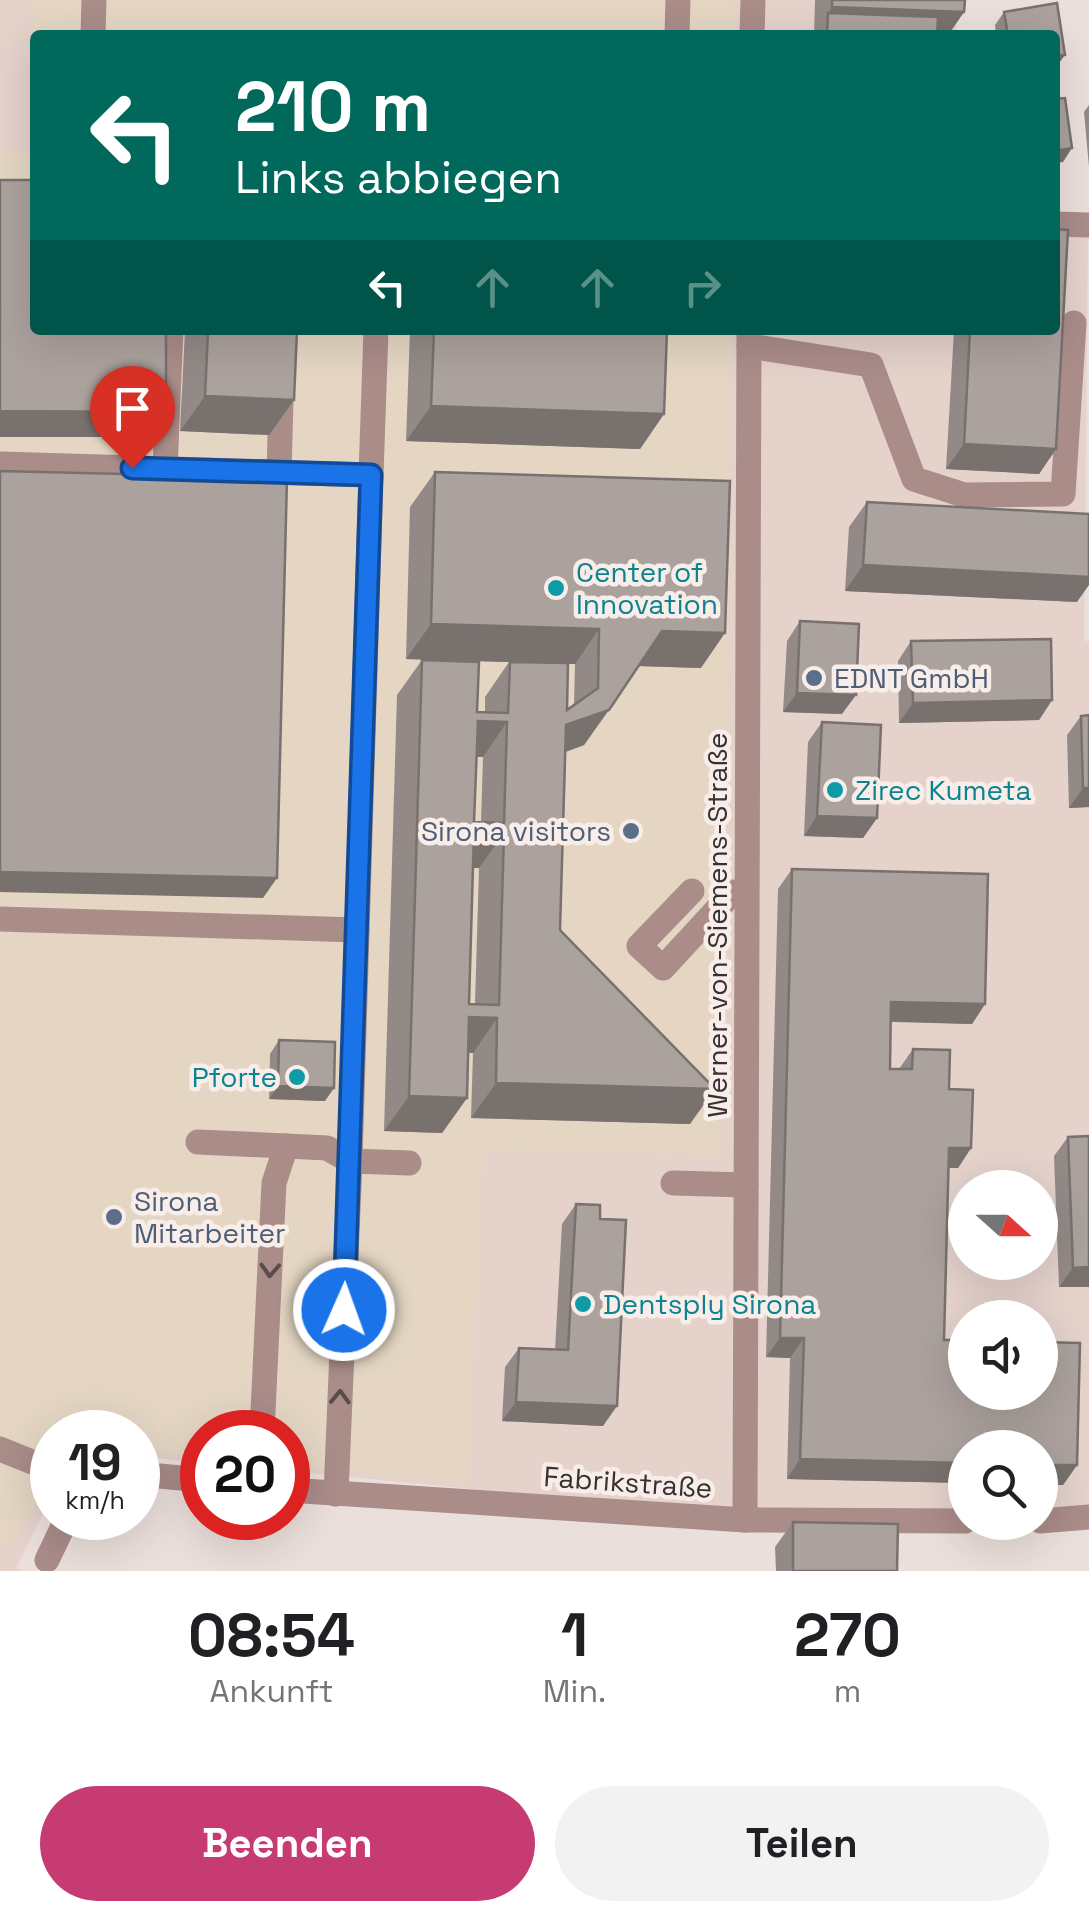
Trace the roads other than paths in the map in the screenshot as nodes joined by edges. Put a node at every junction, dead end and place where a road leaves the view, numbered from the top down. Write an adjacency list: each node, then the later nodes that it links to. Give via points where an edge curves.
1 (94, 0): 4 (street)
2 (678, 0): 5 (street)
3 (753, 0): 6 (street)
4 (93, 30)
5 (677, 30)
6 (752, 30)
7 (1060, 224): 8 (street)
8 (1089, 225)
9 (1074, 322): 13 (street, via 1063,494 964,495 914,479 871,365)
10 (171, 335): 15 (street)
11 (283, 335): 16 (street)
12 (376, 335): 17 (street)
13 (749, 338): 27 (street, Werner-von-Siemens-Straße)
14 (0, 464): 15 (street)
15 (165, 469): 16 (street)
16 (279, 472): 17 (street)
17 (371, 475): 21 (street)
18 (692, 890): 19 (street, via 640,946 663,968)
19 (733, 892)
20 (0, 919): 21 (street)
21 (357, 930): 24 (street)
22 (198, 1142): 23 (street)
23 (286, 1146): 24 (street, via 327,1148); 28 (street, one-way to 28, via 274,1183)
24 (350, 1162): 25 (street); 32 (street, one-way to 24)
25 (408, 1163)
26 (673, 1182): 27 (street)
27 (746, 1185): 34 (street, Werner-von-Siemens-Straße)
28 (263, 1410)
29 (0, 1449): 30 (street)
30 (30, 1461)
31 (310, 1492): 32 (street, Fabrikstraße)
32 (336, 1494): 34 (street, Fabrikstraße)
33 (1089, 1518): 35 (street)
34 (744, 1520): 36 (street, Fabrikstraße)
35 (1058, 1520)
36 (948, 1522)
37 (56, 1540): 38 (street)
38 (47, 1560)

